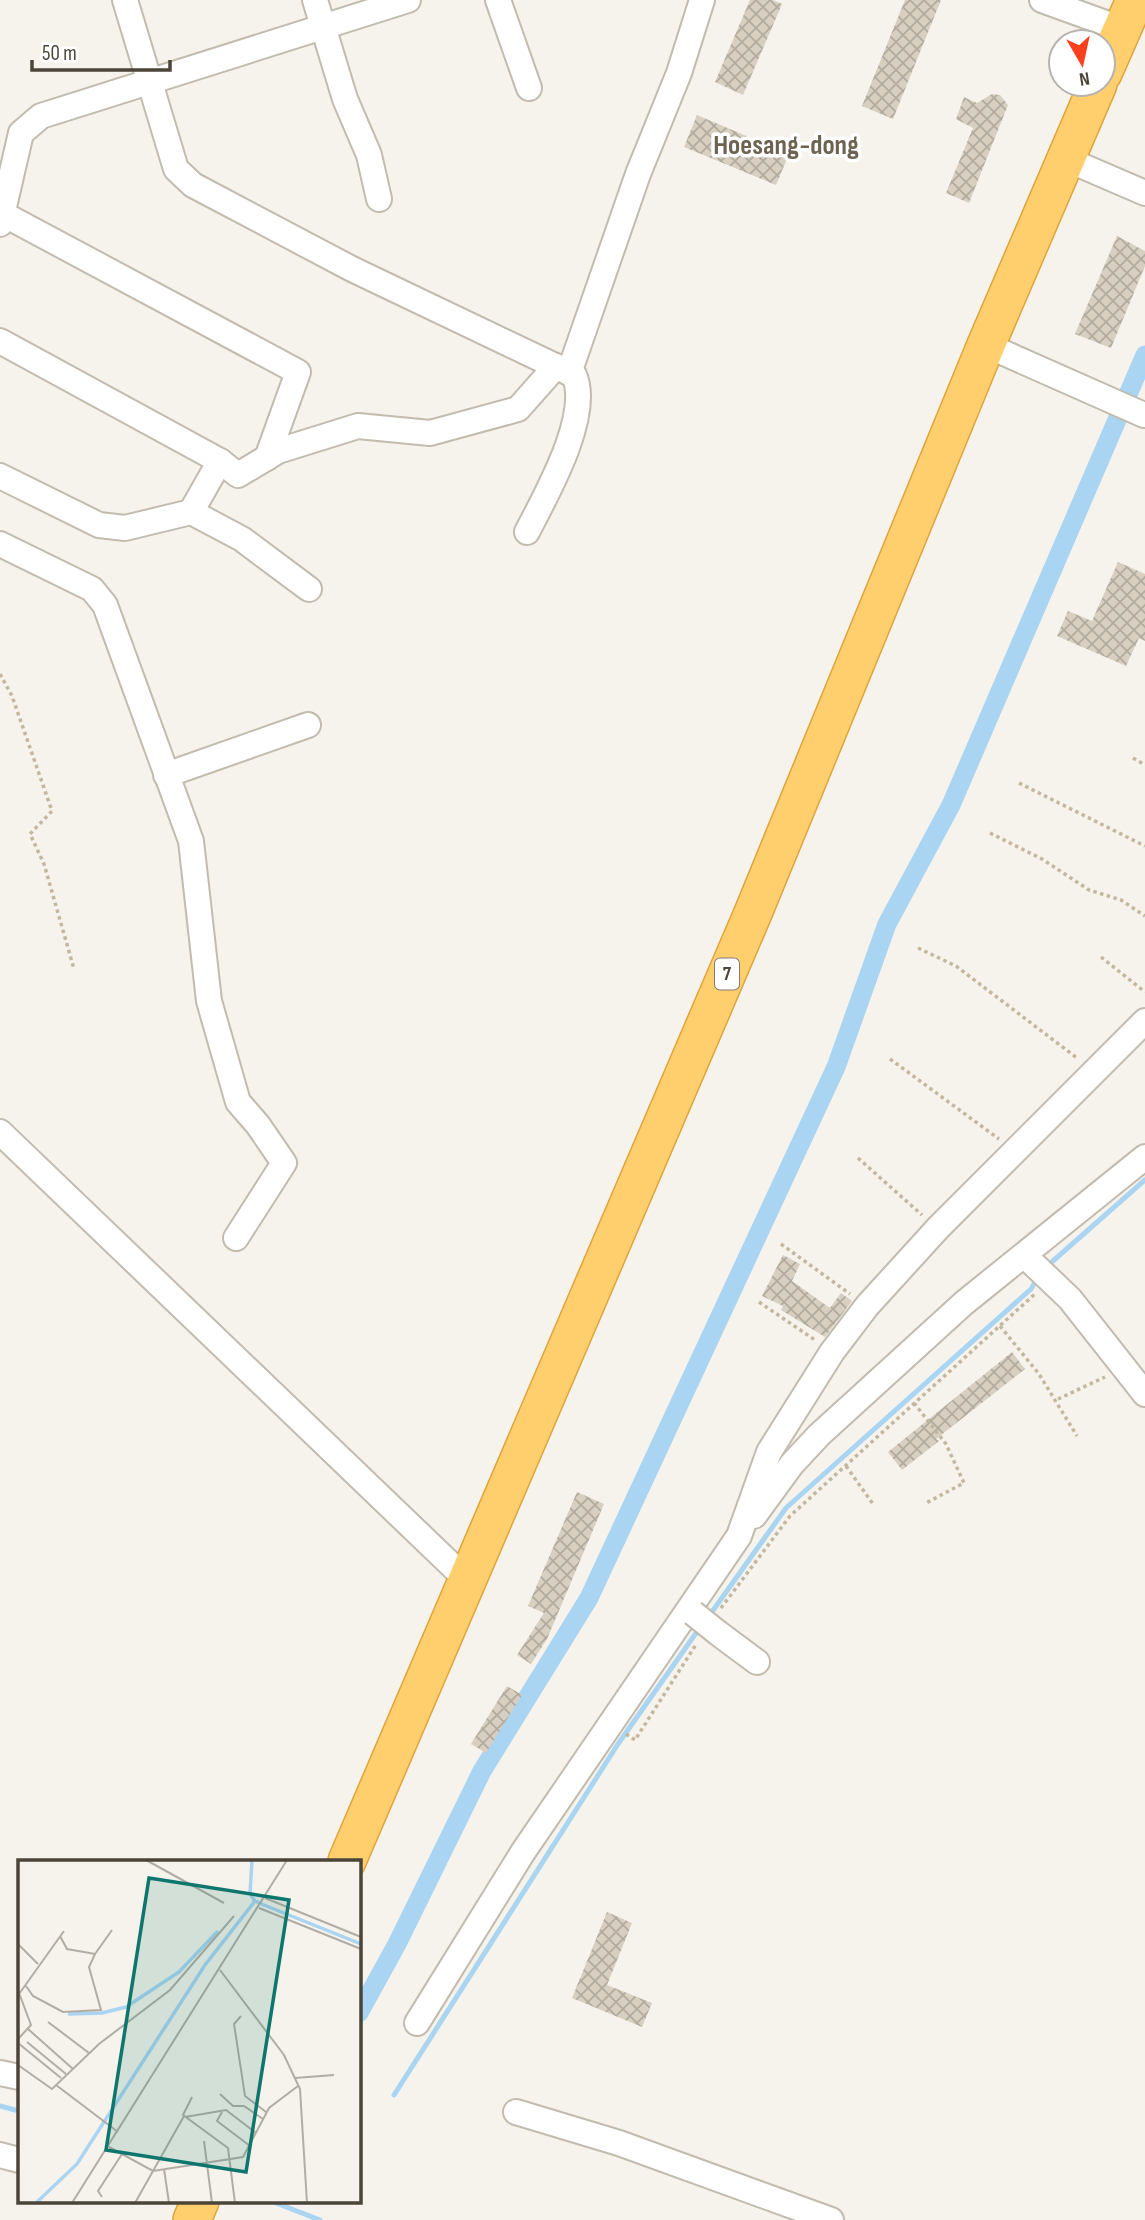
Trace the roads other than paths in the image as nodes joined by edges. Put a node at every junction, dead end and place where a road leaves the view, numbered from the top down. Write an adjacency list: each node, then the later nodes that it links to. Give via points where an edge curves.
1 (125, 0): 10 (street)
2 (315, 0): 8 (street)
3 (408, 0): 8 (street)
4 (498, 0): 11 (street)
5 (702, 0): 19 (street, via 679,74)
6 (1042, 0): 7 (street)
7 (1129, 15): 9 (highway)
8 (323, 28): 10 (street); 15 (street, via 369,155)
9 (1117, 42)
10 (149, 83): 16 (street, via 41,116 21,133); 19 (street, via 176,170 193,186)
11 (529, 88)
12 (1092, 98): 13 (highway, 7)
13 (1066, 159): 14 (street); 18 (highway, 7)
14 (1145, 193)
15 (379, 199)
16 (2, 219): 21 (street, via 298,372)
17 (0, 341): 22 (street)
18 (986, 345): 20 (street); 39 (highway, 7, via 753,913)
19 (562, 370): 21 (street, via 518,409 430,433 358,426); 25 (street, via 575,375 579,386 569,447)
20 (1144, 415)
21 (267, 457): 22 (street, via 238,475)
22 (220, 461): 24 (street)
23 (0, 476): 24 (street, via 99,525 125,528)
24 (191, 512): 27 (street, via 242,538)
25 (527, 532)
26 (0, 544): 29 (street, via 92,589 105,605)
27 (309, 589)
28 (308, 726): 29 (street)
29 (166, 775): 33 (street, via 191,841 209,1001 238,1102 284,1163)
30 (1145, 1021): 36 (street, via 866,1306)
31 (0, 1132): 39 (street)
32 (1145, 1157): 34 (street)
33 (236, 1238)
34 (1025, 1255): 35 (street); 37 (street, via 935,1329)
35 (1145, 1394)
36 (769, 1452): 37 (street); 38 (street)
37 (792, 1464): 38 (street)
38 (739, 1536): 40 (street)
39 (468, 1581): 42 (highway, 7)
40 (703, 1621): 41 (street); 43 (street, via 523,1852)
41 (757, 1662)
42 (347, 1860)
43 (418, 2023)
44 (0, 2073): 45 (street)
45 (18, 2077)
46 (516, 2112): 49 (street, via 619,2143)
47 (0, 2155): 48 (street)
48 (18, 2160)
49 (831, 2220)

